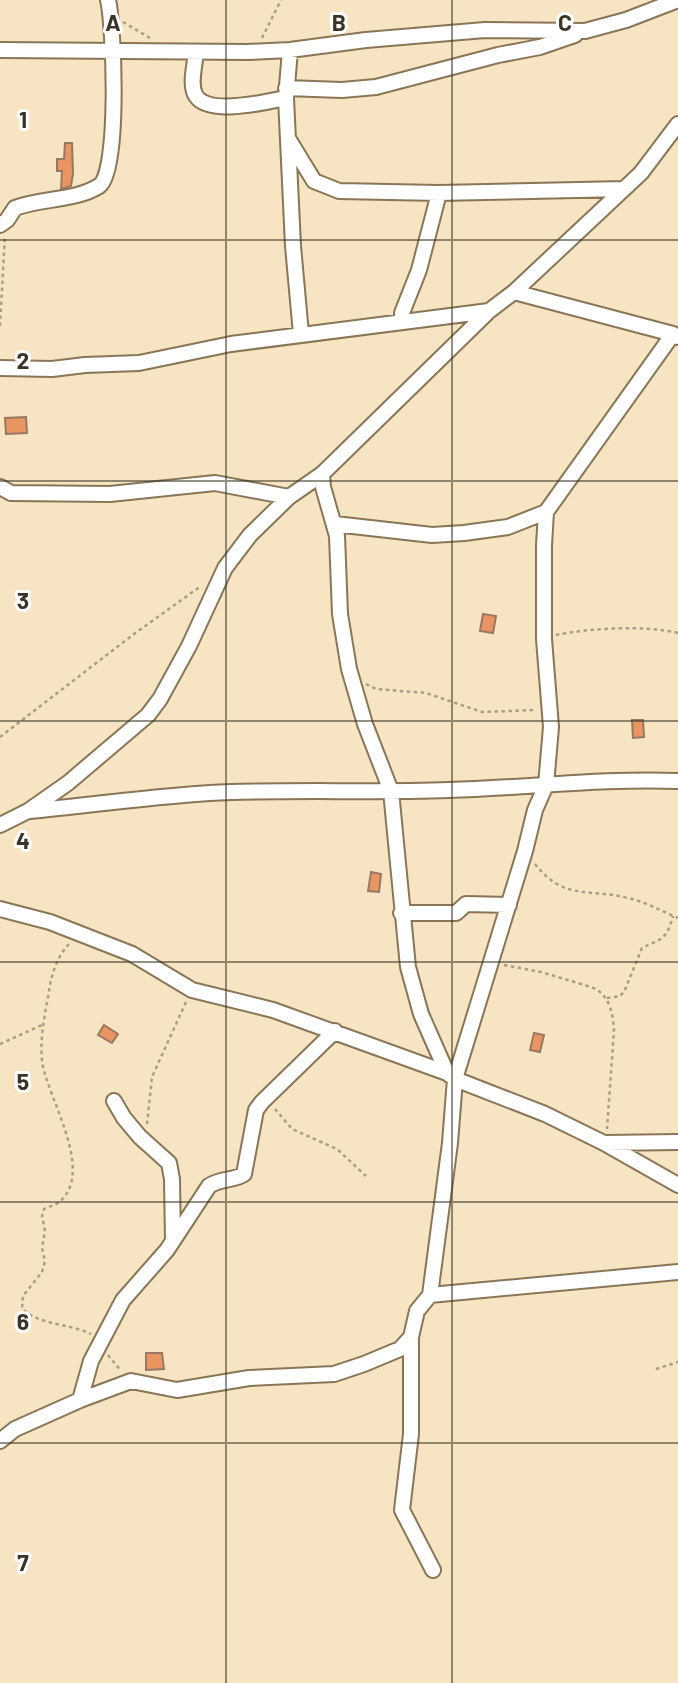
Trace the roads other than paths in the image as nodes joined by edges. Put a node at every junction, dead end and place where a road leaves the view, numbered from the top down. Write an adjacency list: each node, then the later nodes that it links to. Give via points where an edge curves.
1 (678, 0): 3 (street)
2 (109, 5): 6 (street)
3 (585, 31): 5 (street, via 485,30); 8 (street, via 540,47 376,87)
4 (0, 50): 6 (street)
5 (290, 50): 7 (street); 8 (street)
6 (114, 52): 7 (street); 13 (street, via 111,145 103,183 85,192 15,208)
7 (196, 52): 8 (street, via 193,86 205,103 234,106)
8 (286, 93): 10 (street)
9 (678, 124): 11 (street)
10 (289, 140): 12 (street, via 314,181 327,188); 18 (street)
11 (624, 189): 12 (street); 14 (street)
12 (439, 193): 16 (street)
13 (3, 223)
14 (514, 292): 15 (street); 17 (street)
15 (489, 311): 16 (street); 20 (street)
16 (402, 322): 18 (street)
17 (675, 333): 23 (street)
18 (302, 334): 19 (street, via 139,363)
19 (0, 368)
20 (322, 474): 22 (street); 24 (street)
21 (0, 488): 22 (street, via 11,493 110,494 215,483)
22 (289, 497): 28 (street, via 250,535 225,568 189,646 148,715)
23 (546, 512): 24 (street, via 508,527 432,535); 26 (street, via 544,639 550,711)
24 (335, 524): 27 (street, via 348,669)
25 (678, 781): 26 (street, via 625,779)
26 (546, 785): 27 (street); 30 (street)
27 (391, 791): 28 (street, via 207,794); 32 (street)
28 (28, 811): 29 (street)
29 (0, 825)
30 (509, 905): 32 (street, via 466,904 456,913); 34 (street)
31 (0, 909): 33 (street, via 50,922 132,954 192,990)
32 (401, 913): 34 (street, via 408,967 421,1014)
33 (335, 1031): 34 (street); 39 (street, via 256,1110 244,1174 209,1186)
34 (451, 1076): 37 (street); 41 (street, via 450,1143)
35 (114, 1101): 39 (street, via 140,1137 169,1163)
36 (678, 1142): 37 (street)
37 (605, 1143): 38 (street)
38 (678, 1185)
39 (173, 1241): 43 (street, via 123,1300 91,1360)
40 (678, 1272): 41 (street)
41 (430, 1295): 42 (street, via 417,1311)
42 (411, 1337): 43 (street, via 388,1355 334,1374 249,1378 177,1390 131,1381); 45 (street, via 411,1434 402,1510)
43 (80, 1399): 44 (street, via 15,1429)
44 (0, 1441)
45 (433, 1570)

